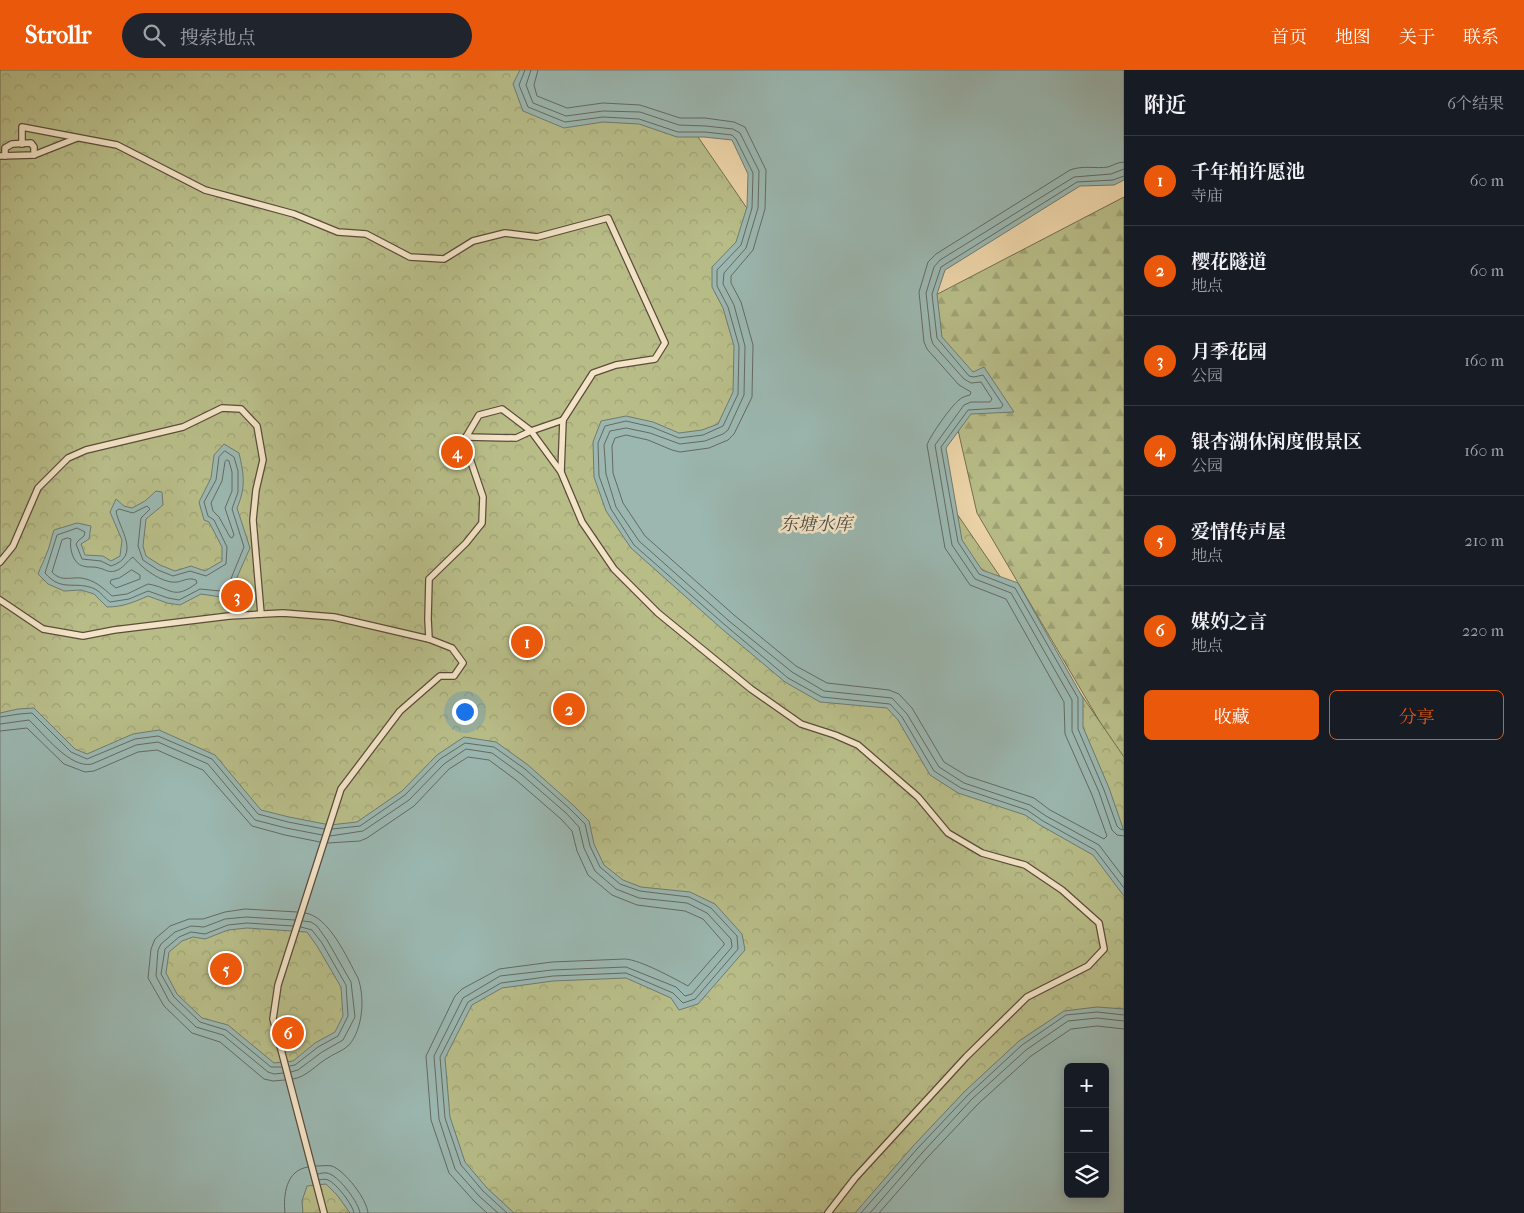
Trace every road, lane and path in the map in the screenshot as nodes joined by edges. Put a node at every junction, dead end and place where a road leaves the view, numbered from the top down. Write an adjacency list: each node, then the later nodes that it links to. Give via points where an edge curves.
1 (79, 138): 2 (lane, via 22,127); 3 (lane); 5 (lane, via 117,145 205,190 294,214 338,232 366,234 410,257 444,259 473,241 505,232 537,237 608,218 665,343 655,358 593,373)
2 (22, 144): 3 (lane, via 31,144); 4 (lane, via 5,148)
3 (34, 154): 4 (lane)
4 (2, 156)
5 (563, 420): 6 (lane); 8 (lane)
6 (531, 431): 7 (lane, via 516,438); 7 (lane, via 502,409 479,415); 8 (lane)
7 (466, 437): 12 (lane, via 467,450 483,497 482,523 429,579)
8 (561, 472): 14 (lane, via 582,522 614,569 658,613 751,689 801,724 858,745 918,796 948,833 982,853 1025,865 1062,890 1099,923 1104,949 1088,966 1027,997 959,1064 855,1178)
9 (0, 562): 11 (lane, via 13,546 38,488 68,458 86,450 183,427 222,408 241,409 257,426 263,460 253,520)
10 (0, 600): 11 (lane, via 43,629 83,636)
11 (261, 614): 12 (lane, via 334,617)
12 (430, 639): 13 (lane, via 452,648 463,663 454,676 440,676 400,711 340,789 278,984 273,1019)
13 (324, 1213)
14 (828, 1213)

